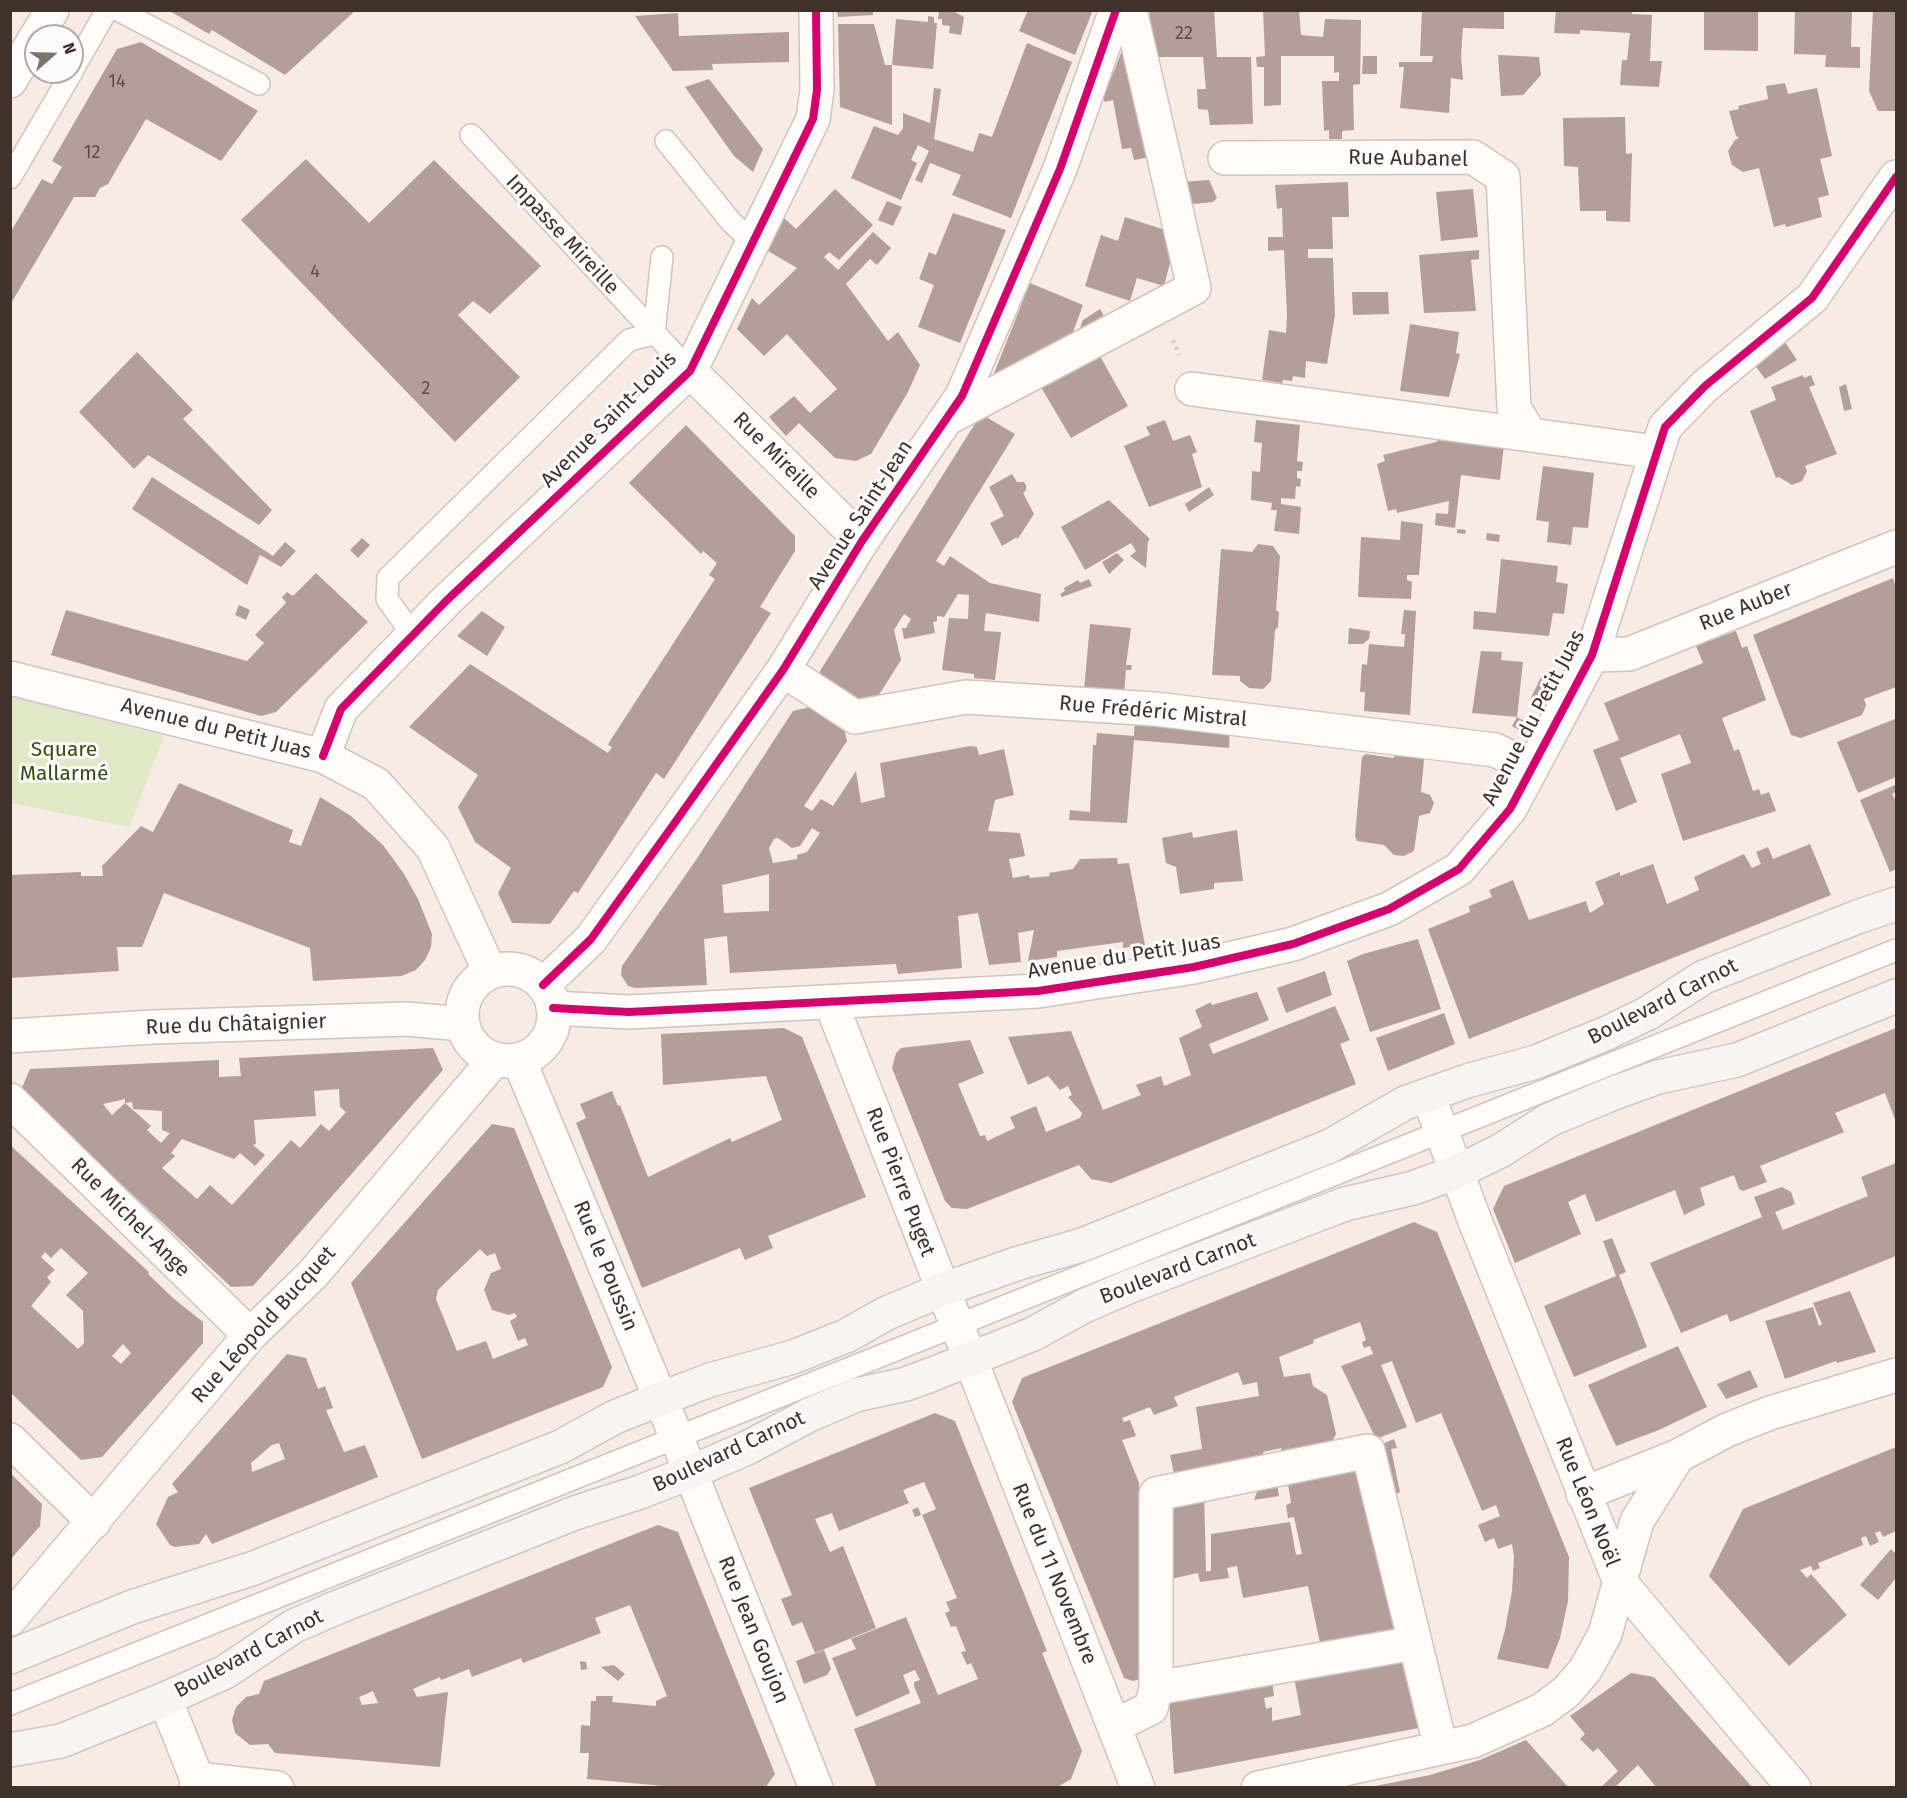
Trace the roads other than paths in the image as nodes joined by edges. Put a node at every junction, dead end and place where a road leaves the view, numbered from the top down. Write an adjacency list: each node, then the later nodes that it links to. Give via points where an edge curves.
1 (52, 10): 7 (street)
2 (107, 10): 8 (lane)
3 (118, 10): 12 (lane)
4 (816, 10): 18 (street, Avenue Saint-Louis, via 817,90 813,119)
5 (1116, 10): 23 (street, Avenue Saint-Jean, via 1060,169 962,396)
6 (1130, 10): 23 (street, via 1194,288)
7 (44, 24)
8 (84, 51)
9 (24, 57): 10 (street)
10 (10, 81)
11 (65, 84): 17 (lane)
12 (259, 84)
13 (471, 135): 20 (lane, Impasse Mireille)
14 (666, 141): 18 (lane, via 732,224)
15 (1226, 158): 24 (street, Rue Aubanel, via 1473,157 1503,177 1514,408)
16 (1896, 177): 25 (street, Avenue du Petit Juas, via 1812,298 1705,386 1665,427)
17 (10, 178)
18 (752, 241): 21 (street, Avenue Saint-Louis)
19 (662, 257): 20 (lane)
20 (654, 334): 21 (lane, Impasse Mireille); 28 (lane, via 629,340 388,578 387,599)
21 (690, 371): 26 (street, Rue Mireille); 28 (street, Avenue Saint-Louis)
22 (1192, 389): 24 (street)
23 (946, 419): 26 (street, Avenue Saint-Jean)
24 (1530, 434): 25 (street)
25 (1656, 452): 29 (street, Avenue du Petit Juas)
26 (862, 541): 30 (street, Avenue Saint-Jean)
27 (1896, 547): 29 (street, Rue Auber, via 1629,654)
28 (413, 635): 32 (street, Avenue Saint-Louis, via 341,709)
29 (1592, 655): 33 (street, Avenue du Petit Juas)
30 (783, 670): 33 (street, Rue Frédéric Mistral, via 855,717 966,697 1155,709 1495,750); 38 (street, Avenue Saint-Jean)
31 (10, 678): 32 (street, Avenue du Petit Juas)
32 (323, 756): 36 (street, Avenue du Petit Juas, via 376,784 433,848)
33 (1532, 768): 39 (street, Avenue du Petit Juas, via 1510,809 1459,869 1389,909 1293,944 1194,967 1038,991)
34 (1896, 904): 43 (main road, Boulevard Carnot, via 1704,977 1648,1013 1536,1062)
35 (1896, 950): 45 (lane)
36 (490, 972): 38 (street, via 519,970); 40 (street, via 467,993)
37 (1896, 996): 46 (main road, Boulevard Carnot, via 1737,1060 1658,1077 1597,1100 1549,1120 1500,1151)
38 (548, 997): 39 (street, Avenue du Petit Juas, via 629,1012); 42 (street, via 550,1035 537,1050)
39 (831, 1003): 47 (street, Rue Pierre Puget)
40 (462, 1024): 41 (street, Rue du Châtaignier, via 407,1019); 42 (street, via 474,1046)
41 (10, 1036)
42 (507, 1060): 49 (street, Rue Léopold Bucquet, via 313,1274); 52 (street, Rue le Poussin)
43 (1428, 1095): 45 (street); 47 (main road, Boulevard Carnot, via 1390,1111 1330,1146 1082,1245)
44 (10, 1100): 49 (street, Rue Michel-Ange)
45 (1442, 1131): 46 (street); 48 (lane)
46 (1456, 1172): 50 (main road, Boulevard Carnot, via 1413,1188 1345,1204 1128,1287); 57 (street, Rue Léon Noël)
47 (942, 1290): 48 (street, Rue Pierre Puget); 52 (main road, Boulevard Carnot, via 793,1357 710,1380)
48 (956, 1326): 50 (street, Rue Pierre Puget); 53 (lane)
49 (250, 1335): 58 (street, Rue Léopold Bucquet)
50 (970, 1360): 56 (main road, Boulevard Carnot, via 906,1384 856,1395); 66 (street, Rue du 11 Novembre)
51 (1896, 1375): 55 (street, via 1770,1413 1726,1430)
52 (660, 1399): 53 (street, Rue le Poussin); 62 (main road, Boulevard Carnot, via 528,1460 254,1568 132,1607)
53 (676, 1436): 56 (street, Rue le Poussin); 65 (lane)
54 (10, 1440): 58 (street)
55 (1678, 1456): 57 (street); 59 (street, via 1637,1521)
56 (689, 1473): 64 (main road, Boulevard Carnot, via 575,1513 338,1607 294,1626 225,1672); 71 (street, Rue Jean Goujon)
57 (1583, 1494): 59 (street, Rue Léon Noël)
58 (94, 1522): 60 (street, Rue Léopold Bucquet)
59 (1620, 1582): 67 (street, via 1605,1634 1585,1670 1566,1692 1542,1710 1510,1725 1473,1741); 74 (street, Rue Léon Noël)
60 (10, 1619)
61 (1415, 1643): 63 (street); 63 (street, via 1368,1450 1156,1494); 67 (street)
62 (10, 1657)
63 (1156, 1688): 66 (street, via 1151,1708)
64 (165, 1699): 68 (main road, Boulevard Carnot, via 61,1741); 69 (street)
65 (10, 1704)
66 (1114, 1726): 72 (street, Rue du 11 Novembre)
67 (1441, 1748): 73 (street)
68 (10, 1750)
69 (197, 1783): 70 (street)
70 (276, 1788)
71 (816, 1788)
72 (1138, 1788)
73 (1258, 1788)
74 (1794, 1788)

